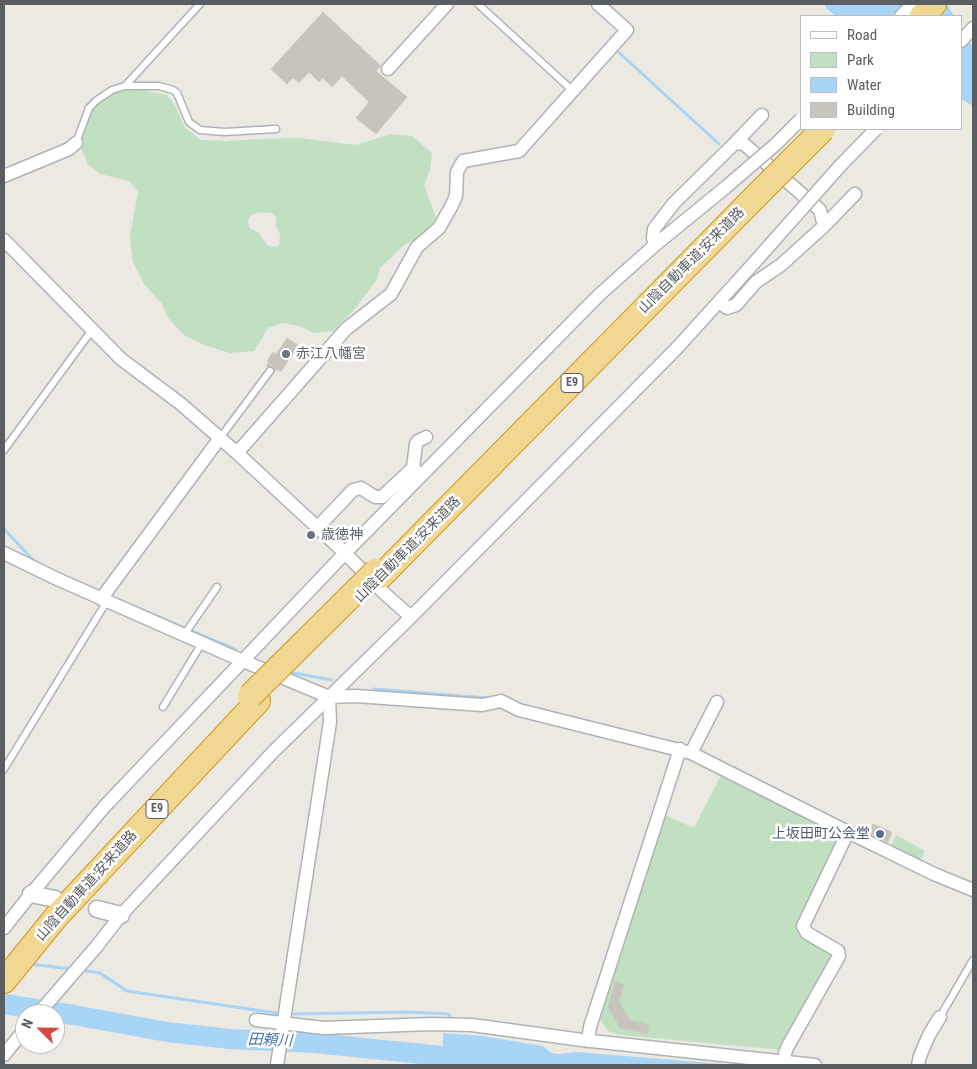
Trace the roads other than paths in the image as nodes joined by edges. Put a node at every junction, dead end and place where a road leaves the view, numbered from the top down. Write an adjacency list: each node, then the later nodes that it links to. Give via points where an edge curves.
1 (200, 4): 14 (lane)
2 (447, 4): 13 (street)
3 (478, 4): 15 (lane)
4 (598, 4): 15 (street, via 627,30)
5 (913, 4): 8 (street)
6 (934, 4): 9 (highway)
7 (946, 4): 10 (highway)
8 (902, 15)
9 (923, 15)
10 (934, 15)
11 (973, 28): 12 (street)
12 (962, 40)
13 (388, 69)
14 (126, 86): 18 (lane, via 172,90 177,93 190,122 200,130); 22 (lane, via 112,90 89,108)
15 (573, 91): 36 (street, via 519,152 462,161 457,172 452,207 439,228 417,247 391,294 346,329)
16 (762, 114): 23 (street)
17 (800, 120): 29 (street, bridge, via 726,187)
18 (276, 129)
19 (809, 130): 25 (highway, 山陰自動車道;安来道路 / E9)
20 (822, 130): 25 (highway, 山陰自動車道;安来道路 / E9, bridge)
21 (875, 130): 30 (street, bridge)
22 (76, 143): 24 (street, via 69,149)
23 (736, 143): 27 (street, via 744,144 820,210); 29 (street, via 674,203 654,228)
24 (4, 176)
25 (760, 188): 56 (highway, 山陰自動車道;安来道路 / E9, bridge, via 569,374)
26 (855, 194): 27 (street)
27 (824, 226): 30 (street, via 781,265 756,282 736,305 727,308)
28 (4, 240): 31 (street)
29 (654, 245): 37 (street)
30 (720, 302): 43 (street)
31 (92, 330): 34 (street, via 121,359); 35 (lane)
32 (270, 371): 34 (lane)
33 (426, 437): 37 (street, via 416,444)
34 (220, 438): 36 (street); 42 (street)
35 (4, 450)
36 (237, 453): 38 (street)
37 (417, 472): 38 (street, via 382,497 375,497 360,488 353,490); 40 (street)
38 (317, 528): 40 (street)
39 (4, 553): 42 (street, via 55,578)
40 (345, 553): 43 (street); 46 (street)
41 (217, 587): 44 (lane)
42 (105, 596): 44 (street); 51 (lane)
43 (412, 617): 47 (street)
44 (187, 631): 45 (street)
45 (202, 643): 46 (street); 49 (lane)
46 (243, 661): 47 (street); 54 (street, via 105,806)
47 (330, 697): 50 (street, via 482,705 501,701 520,710); 57 (street, via 273,752); 65 (street, via 330,722)
48 (717, 702): 50 (street)
49 (163, 707)
50 (686, 751): 52 (street); 67 (street, via 590,1027)
51 (4, 768)
52 (848, 832): 53 (street); 69 (street, via 803,926 807,934 838,951 839,956 788,1046)
53 (973, 890)
54 (31, 894): 56 (street); 58 (street)
55 (97, 909): 57 (street)
56 (54, 910): 60 (highway, 山陰自動車道;安来道路 / E9); 61 (highway, 山陰自動車道;安来道路 / E9)
57 (122, 915): 62 (street)
58 (4, 928)
59 (973, 960): 63 (lane)
60 (4, 971)
61 (4, 981)
62 (47, 1004)
63 (940, 1017): 72 (street)
64 (256, 1020): 65 (street)
65 (283, 1025): 67 (street, via 324,1028 472,1025); 70 (street)
66 (15, 1041): 68 (street)
67 (588, 1041): 69 (street)
68 (4, 1055)
69 (785, 1063): 71 (street)
70 (277, 1065)
71 (815, 1065)
72 (918, 1065)

